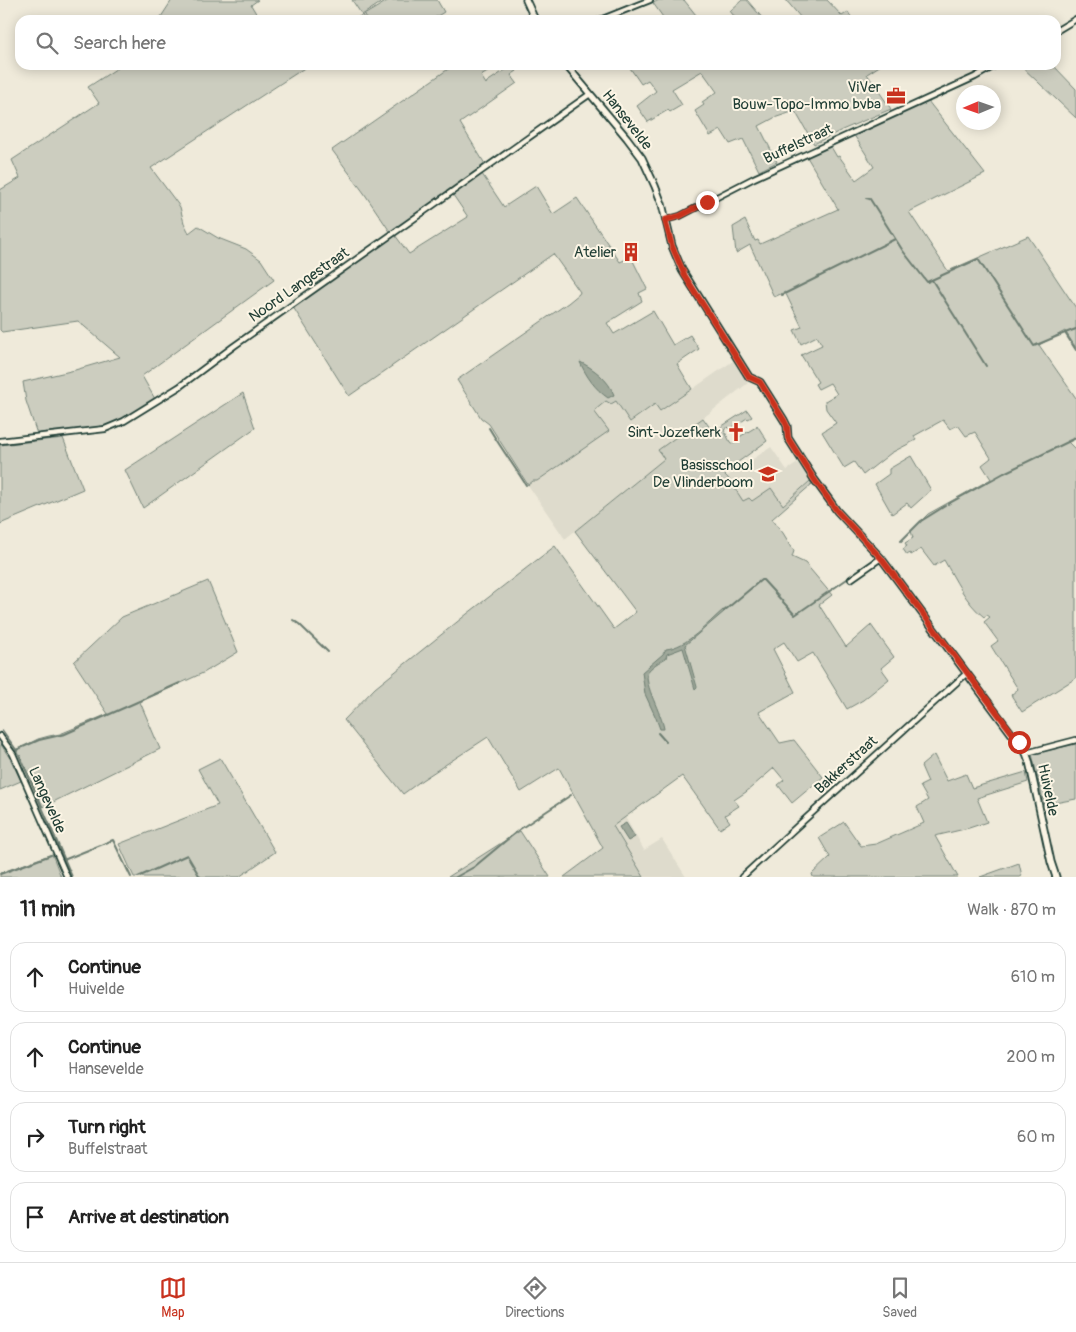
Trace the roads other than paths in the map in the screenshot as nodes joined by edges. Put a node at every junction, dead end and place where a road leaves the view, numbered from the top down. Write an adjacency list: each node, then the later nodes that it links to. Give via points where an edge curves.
1 (526, 0): 3 (street)
2 (650, 0): 4 (street)
3 (533, 15)
4 (612, 15)
5 (1076, 19): 6 (street)
6 (1061, 28)
7 (570, 70): 9 (street, Hansevelde)
8 (987, 70): 10 (street, Buffelstraat, via 754,178 680,216)
9 (590, 94): 10 (street, Hansevelde, via 642,158 662,204); 12 (street, Noord Langestraat, via 179,387 124,421 105,429)
10 (665, 220): 11 (street, Hansevelde, via 682,270)
11 (736, 357): 13 (street, Huivelde, via 749,377 760,382 787,426 788,438 837,511)
12 (0, 441)
13 (881, 558): 14 (street); 15 (street, Huivelde)
14 (851, 580)
15 (968, 673): 18 (street, Huivelde); 20 (street, Bakkerstraat)
16 (0, 736): 19 (street, Langevelde, via 13,754)
17 (1076, 740): 18 (street)
18 (1026, 752): 21 (street, Huivelde)
19 (67, 877)
20 (742, 877)
21 (1056, 877)

